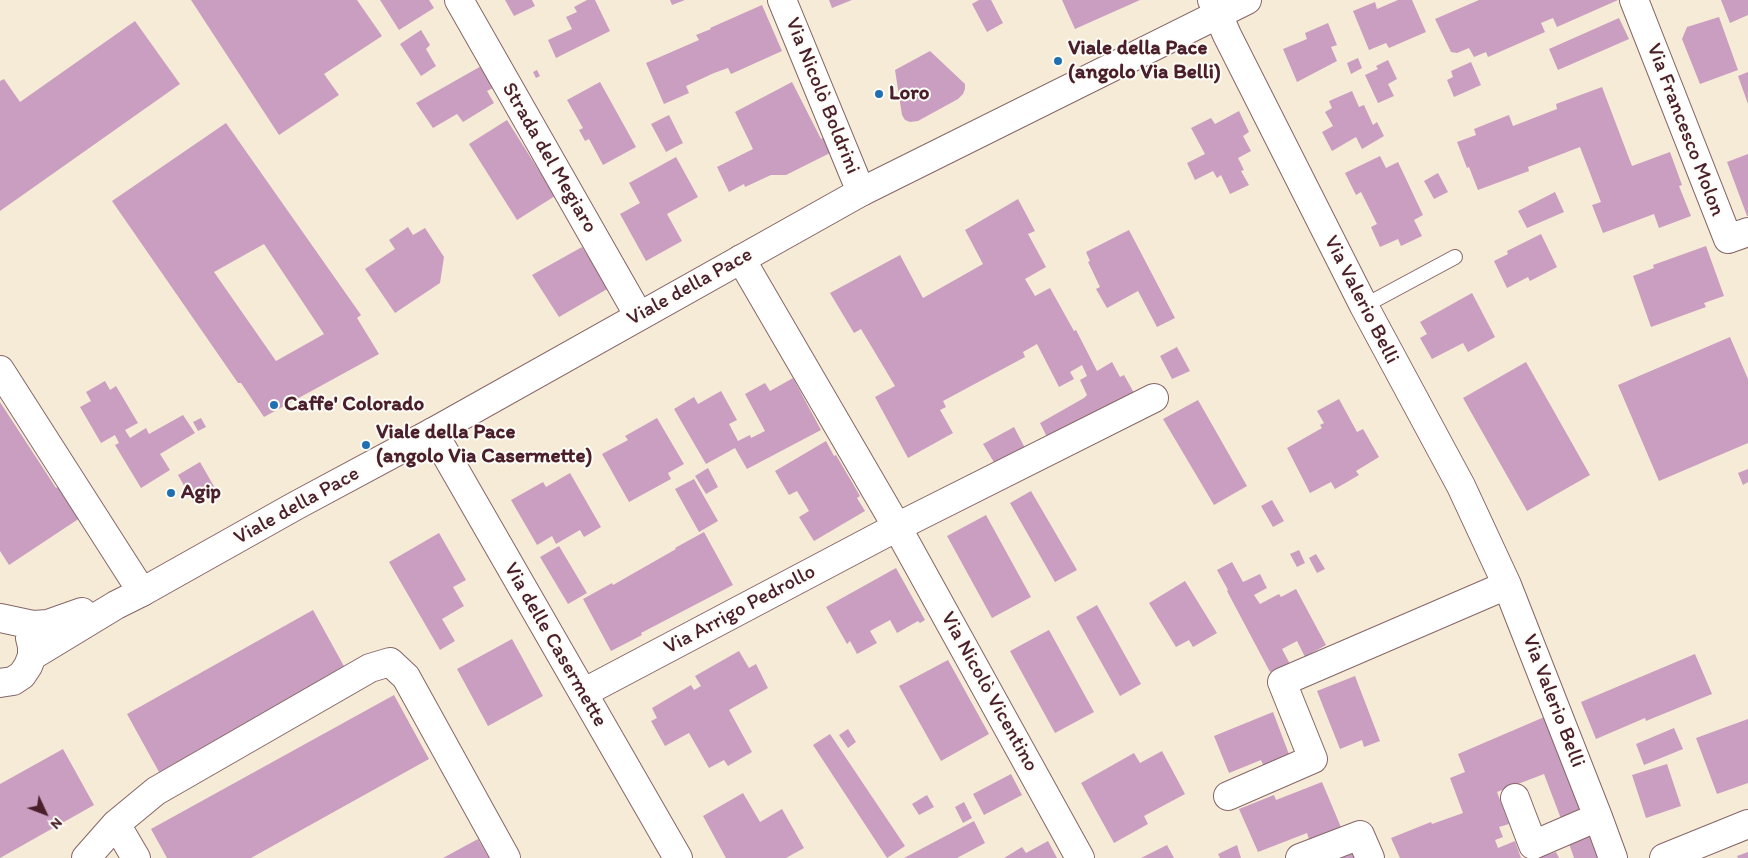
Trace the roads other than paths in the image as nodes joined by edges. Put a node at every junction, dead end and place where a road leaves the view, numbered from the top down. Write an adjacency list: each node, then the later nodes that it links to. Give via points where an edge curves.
1 (459, 0): 11 (street, Strada del Megiaro)
2 (782, 0): 6 (street, Via Nicolò Boldrini)
3 (1247, 0): 5 (street, Viale della Pace)
4 (1634, 0): 7 (street, Via Francesco Molon, via 1728,239)
5 (1215, 7): 6 (street, Viale della Pace); 10 (street, Via Valerio Belli)
6 (861, 192): 9 (street, Viale della Pace)
7 (1748, 232)
8 (1455, 257): 10 (lane)
9 (742, 259): 11 (street, Viale della Pace); 15 (street, Via Nicolò Vicentino)
10 (1364, 306): 16 (street, Via Valerio Belli, via 1461,486)
11 (639, 316): 14 (street, Viale della Pace)
12 (0, 370): 17 (street)
13 (1154, 398): 15 (street)
14 (433, 432): 17 (street, Viale della Pace); 21 (street, Via delle Casermette)
15 (897, 527): 21 (street, Via Arrigo Pedrollo); 31 (street, Via Nicolò Vicentino)
16 (1507, 585): 22 (street, via 1282,682 1313,760); 24 (street, Via Valerio Belli)
17 (142, 592): 18 (street, Viale della Pace, via 48,624 33,625); 19 (street, Viale della Pace, via 116,604)
18 (7, 618): 19 (street, Viale della Pace, via 29,636)
19 (32, 656): 20 (street, Viale della Pace, via 22,674)
20 (0, 683)
21 (583, 693): 30 (street, Via delle Casermette)
22 (1228, 796)
23 (1515, 798): 24 (street, via 1533,846)
24 (1598, 817): 34 (street, Via Valerio Belli)
25 (116, 824): 27 (street); 28 (street); 29 (street, via 156,792 370,668 390,662 406,677)
26 (1748, 824): 35 (street)
27 (86, 858)
28 (136, 858)
29 (506, 858)
30 (678, 858)
31 (1080, 858)
32 (1300, 858): 33 (street, via 1360,835)
33 (1370, 858)
34 (1613, 858)
35 (1664, 858)

